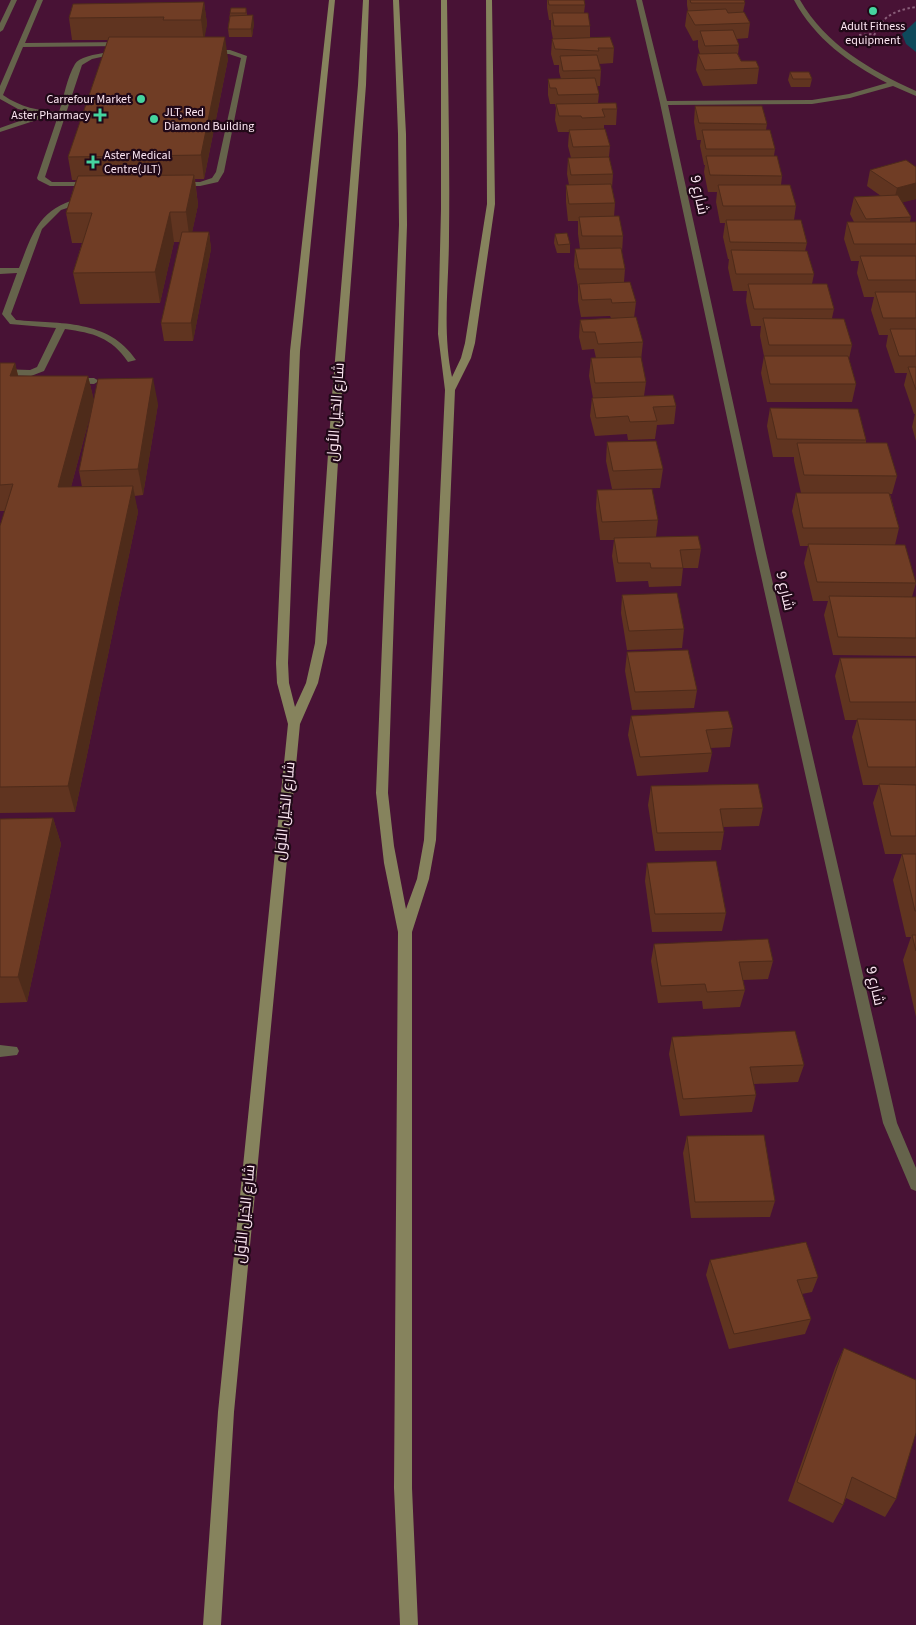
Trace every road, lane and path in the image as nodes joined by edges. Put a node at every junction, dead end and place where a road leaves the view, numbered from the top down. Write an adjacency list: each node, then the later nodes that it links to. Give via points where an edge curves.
1 (14, 0): 11 (street)
2 (40, 0): 13 (street)
3 (332, 0): 36 (main road, via 295,351 282,663 283,683)
4 (366, 0): 36 (main road, شارع الخيل الأول, via 321,643 312,683)
5 (396, 0): 37 (main road, via 403,235 382,793 385,838)
6 (444, 0): 35 (main road, via 442,340)
7 (489, 0): 35 (main road, via 491,204 470,343)
8 (639, 0): 18 (street, شارع 9)
9 (797, 0): 15 (street, via 818,30 832,43)
10 (916, 7): 14 (path, via 881,18)
11 (0, 30)
12 (218, 44): 13 (street)
13 (21, 45): 17 (street)
14 (870, 49)
15 (894, 83): 16 (street); 18 (street, via 850,96 812,102)
16 (916, 94)
17 (0, 95): 19 (street, via 16,106)
18 (664, 103): 38 (street, شارع 9, via 762,559 890,1123)
19 (49, 114): 20 (street); 21 (street)
20 (61, 114): 20 (street, via 79,64 90,57 110,53 230,52 244,56 220,172 209,183 44,182 42,178)
21 (0, 130)
22 (93, 198): 24 (street, via 72,202 51,212 38,229)
23 (0, 270): 24 (street)
24 (22, 275): 25 (street); 26 (street, via 6,314)
25 (0, 279)
26 (9, 319): 27 (street); 28 (street)
27 (0, 325)
28 (61, 328): 29 (street, via 106,335 128,350); 30 (street, via 41,369 31,373)
29 (131, 360)
30 (0, 372)
31 (66, 381): 32 (street)
32 (94, 381)
33 (0, 382): 34 (street)
34 (38, 382)
35 (450, 390): 37 (main road, via 430,840 423,879)
36 (294, 724): 39 (main road, شارع الخيل الأول, via 226,1412)
37 (405, 932): 40 (main road, via 403,1488)
38 (916, 1184)
39 (212, 1625)
40 (409, 1625)

